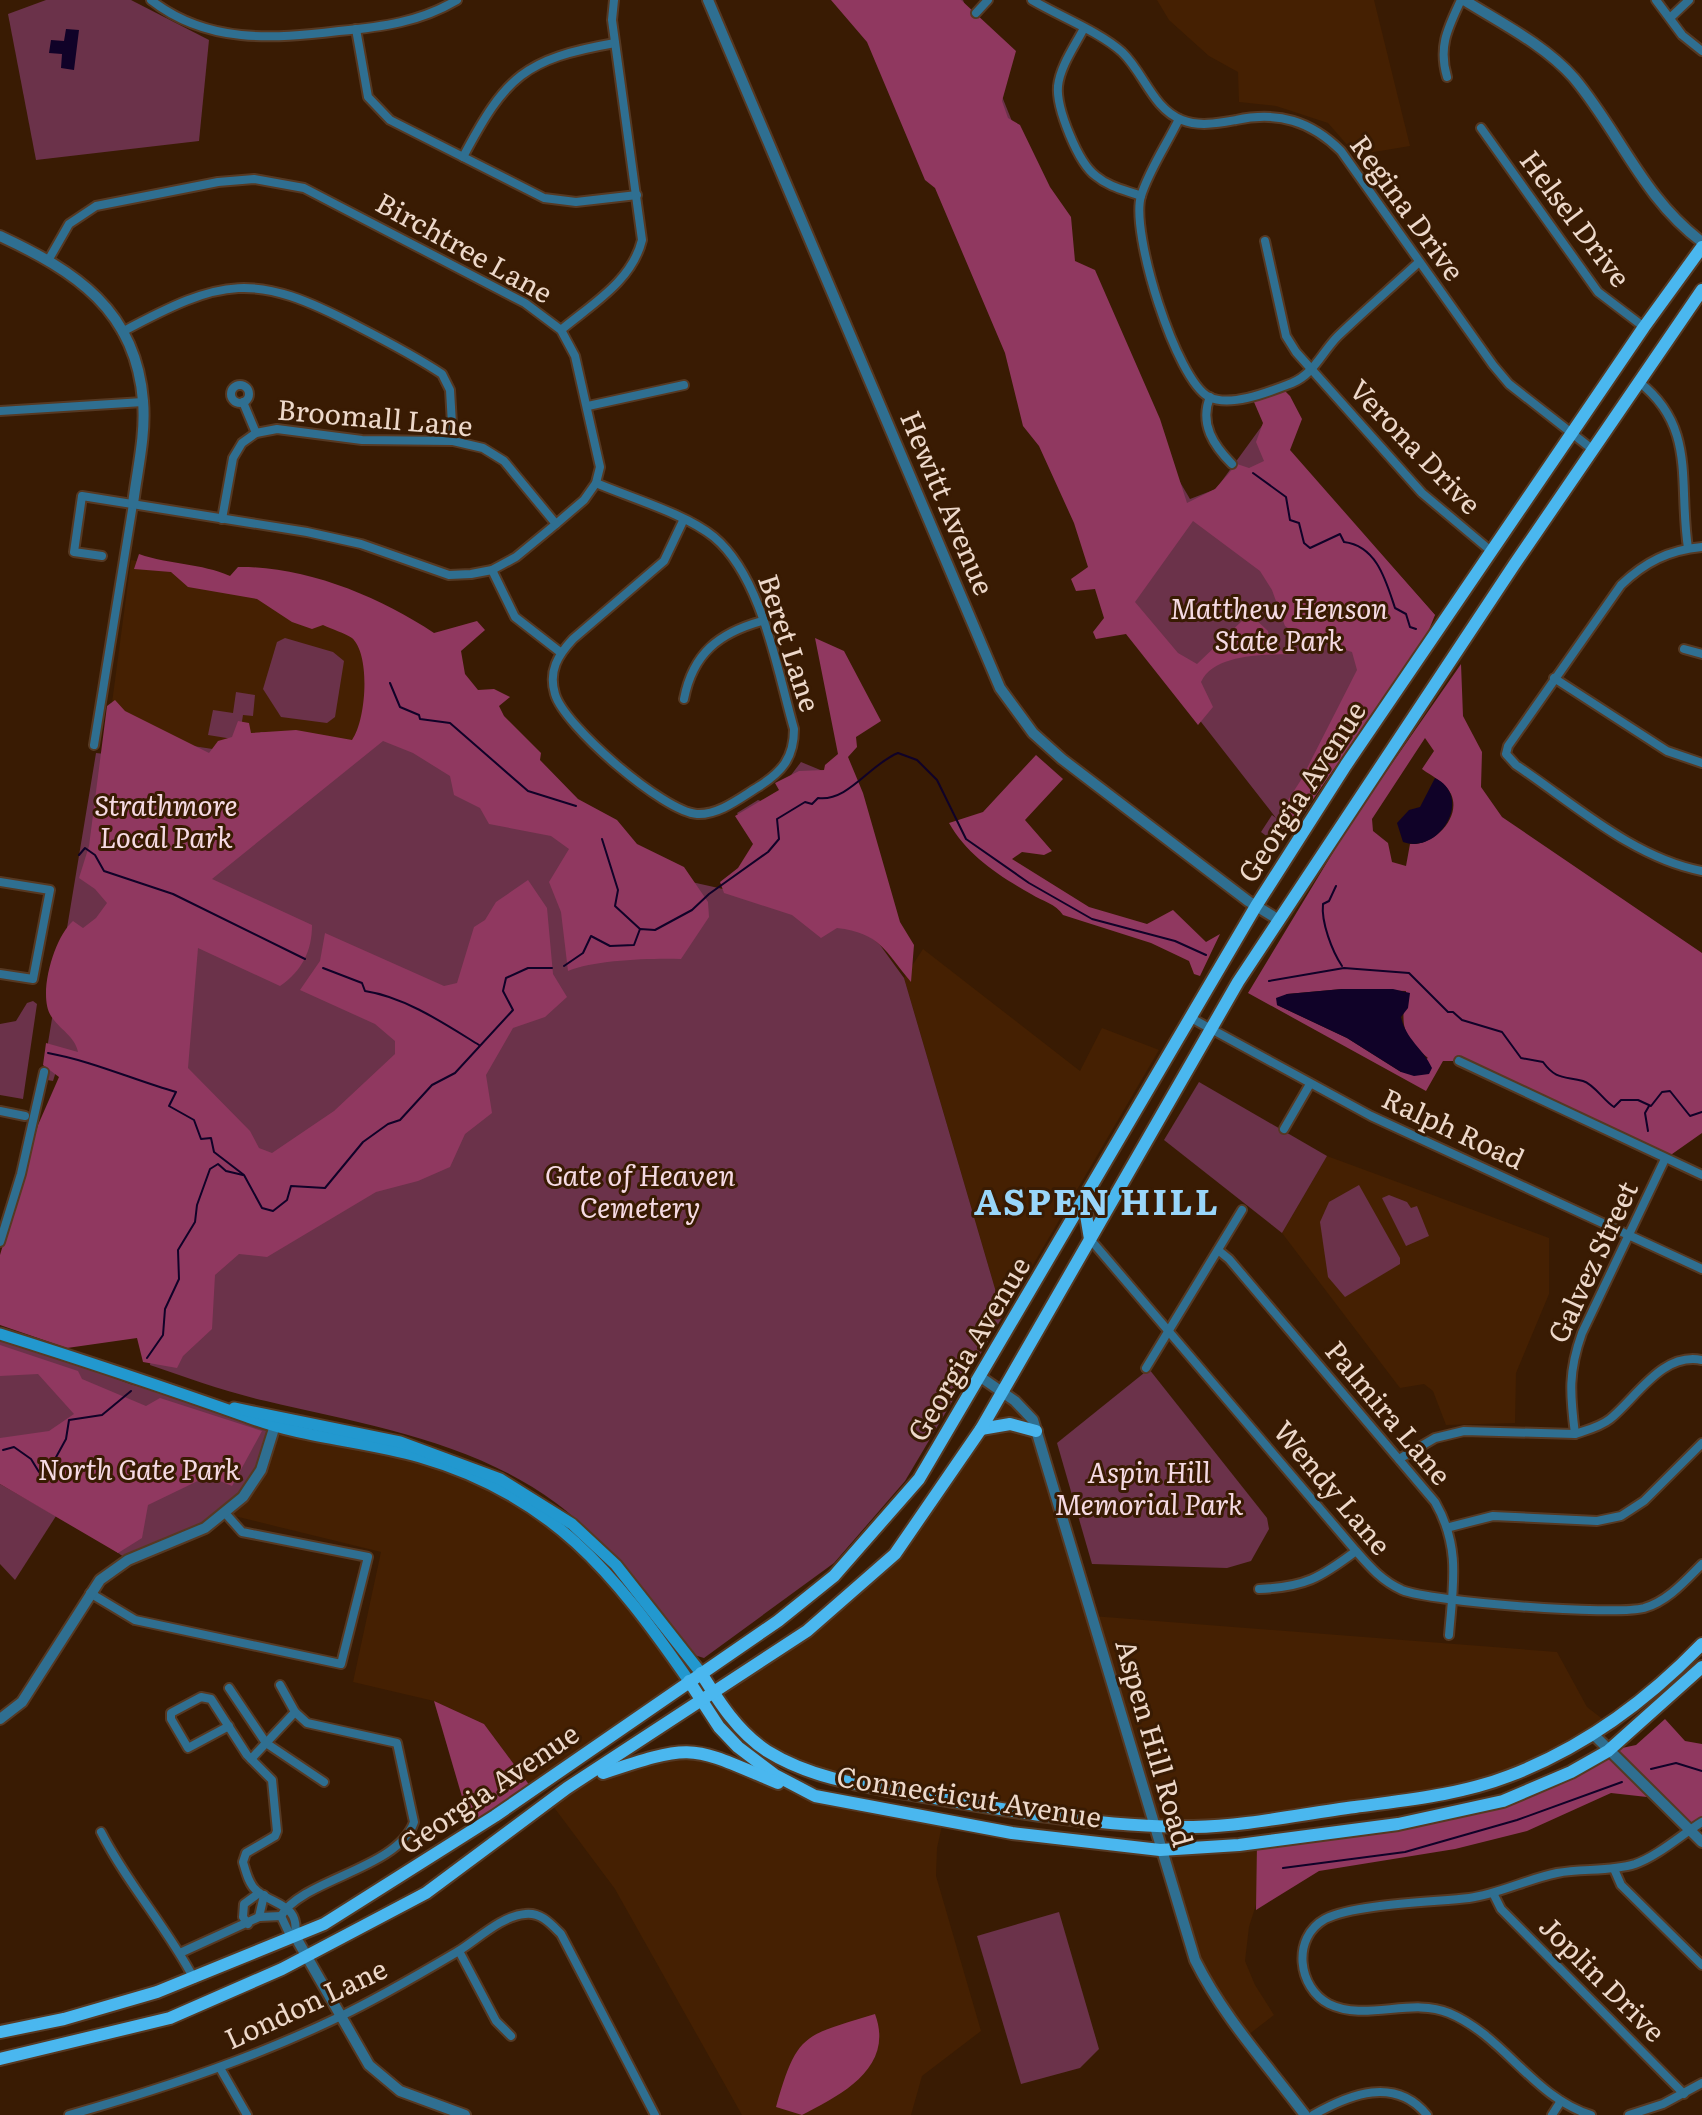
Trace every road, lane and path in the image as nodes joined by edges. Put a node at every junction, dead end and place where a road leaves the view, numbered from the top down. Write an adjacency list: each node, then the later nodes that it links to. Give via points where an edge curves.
1 (151, 0): 12 (street, via 193,25 256,38)
2 (457, 0): 12 (street, via 409,22)
3 (614, 0): 14 (street)
4 (708, 0): 64 (street, Hewitt Avenue, via 1000,688 1033,733 1062,759)
5 (988, 0): 10 (street)
6 (1032, 0): 13 (street)
7 (1462, 0): 16 (street, via 1442,42); 24 (street, via 1526,38 1571,75 1660,205)
8 (1656, 0): 11 (street)
9 (1689, 0): 11 (street)
10 (976, 13)
11 (1670, 18): 15 (street)
12 (356, 29): 19 (street, via 364,84 375,108)
13 (1083, 30): 17 (street, via 1122,52 1159,103); 21 (street, via 1058,84 1060,108 1084,165 1108,185)
14 (615, 43): 19 (street, via 569,51 528,68 497,96); 20 (street)
15 (1702, 51)
16 (1447, 77)
17 (1179, 119): 21 (street); 26 (street, Regina Drive, via 1218,124 1272,115 1317,129 1341,151)
18 (1481, 128): 28 (street, Helsel Drive, via 1598,292)
19 (463, 157): 20 (street, via 552,200)
20 (637, 195): 29 (street, via 642,225 638,257 616,284)
21 (1141, 196): 34 (street, via 1142,252 1186,373)
22 (0, 236): 25 (street)
23 (1265, 241): 31 (street, Verona Drive, via 1286,336)
24 (1702, 245): 28 (main road, Georgia Avenue)
25 (49, 259): 29 (street, Birchtree Lane, via 69,224 96,206 218,182 286,182 327,197 525,303); 30 (street, via 90,288)
26 (1419, 262): 31 (street, via 1336,338); 40 (street, Regina Drive, via 1509,384)
27 (1702, 290): 32 (main road, Georgia Avenue)
28 (1644, 327): 40 (main road, Georgia Avenue)
29 (561, 330): 37 (street, Birchtree Lane, via 575,356)
30 (122, 332): 35 (street, via 137,365); 41 (street, via 196,295 245,287 289,293 442,374 450,390)
31 (1311, 371): 34 (street, via 1266,391 1233,399); 51 (street, Verona Drive, via 1422,493)
32 (1639, 382): 42 (main road, Georgia Avenue); 50 (street, via 1672,415 1679,433)
33 (684, 385): 37 (street)
34 (1210, 397): 43 (street, via 1211,440)
35 (143, 402): 38 (street); 45 (street)
36 (243, 402): 39 (street)
37 (588, 406): 44 (street, Birchtree Lane, via 599,454)
38 (0, 411)
39 (256, 433): 41 (street, Broomall Lane, via 277,429 362,440); 46 (street, Broomall Lane, via 233,458)
40 (1572, 433): 42 (street, Regina Drive); 51 (main road, Georgia Avenue)
41 (453, 441): 48 (street, Broomall Lane, via 483,448 504,461)
42 (1592, 449): 65 (main road, Georgia Avenue)
43 (1232, 464)
44 (596, 483): 47 (street, Beret Lane); 48 (street)
45 (133, 504): 46 (street); 52 (street, via 82,496 74,552); 60 (street)
46 (222, 519): 53 (street, via 361,544 449,575)
47 (683, 521): 54 (street, Beret Lane, via 713,536 735,557); 56 (street, via 664,561)
48 (556, 524): 53 (street)
49 (1702, 547): 50 (street)
50 (1688, 548): 58 (street, via 1640,567 1621,585)
51 (1491, 551): 64 (main road, Georgia Avenue)
52 (102, 556)
53 (492, 570): 56 (street, via 515,617)
54 (762, 621): 56 (street, Beret Lane, via 794,729 794,746 785,767 771,779 706,814 683,812 666,802 601,751 555,694 552,677); 59 (street, via 725,633 711,646 688,680)
55 (1684, 649): 57 (street)
56 (560, 652)
57 (1702, 654)
58 (1554, 678): 61 (street, via 1667,751); 62 (street, via 1506,754 1642,849)
59 (684, 699)
60 (94, 745)
61 (1702, 763)
62 (1702, 871)
63 (0, 882): 66 (street, via 50,890 33,979)
64 (1256, 906): 65 (street, Hewitt Avenue); 67 (main road, Georgia Avenue)
65 (1279, 920): 68 (main road, Georgia Avenue)
66 (0, 974)
67 (1191, 1018): 68 (street, Ralph Road); 77 (main road, Georgia Avenue)
68 (1211, 1028): 71 (street, Ralph Road); 83 (main road, Georgia Avenue)
69 (1459, 1061): 78 (street)
70 (44, 1072): 84 (street)
71 (1310, 1084): 75 (street, Ralph Road); 76 (street)
72 (0, 1111): 74 (street)
73 (1389, 1113): 75 (street)
74 (25, 1116)
75 (1384, 1123): 82 (street, Ralph Road)
76 (1284, 1129)
77 (1111, 1155): 81 (main road, Georgia Avenue); 83 (main road, via 1086,1215)
78 (1665, 1159): 79 (street); 82 (street, Galvez Street)
79 (1702, 1175)
80 (1242, 1210): 85 (street)
81 (1074, 1221): 87 (main road, via 1080,1243); 92 (main road, Georgia Avenue)
82 (1628, 1234): 86 (street, Ralph Road); 97 (street, Galvez Street, via 1571,1363)
83 (1090, 1239): 87 (main road, Georgia Avenue); 88 (street, Wendy Lane)
84 (0, 1242)
85 (1218, 1250): 88 (street); 99 (street, Palmira Lane)
86 (1702, 1269)
87 (1061, 1290): 93 (main road, Georgia Avenue)
88 (1168, 1329): 91 (street); 102 (street, Wendy Lane)
89 (0, 1334): 94 (main road, Connecticut Avenue)
90 (1702, 1360): 97 (street, via 1663,1368 1608,1421)
91 (1146, 1368)
92 (982, 1378): 93 (street, Aspen Hill Road); 110 (main road, Georgia Avenue, via 919,1479 834,1576)
93 (1003, 1392): 95 (main road, Georgia Avenue); 96 (street, Aspen Hill Road, via 1024,1408)
94 (276, 1421): 100 (street, via 261,1470); 110 (main road, Connecticut Avenue, via 421,1448 488,1472 545,1504 616,1565); 111 (main road, Connecticut Avenue, via 432,1461 483,1480 529,1507 597,1560 644,1615)
95 (981, 1429): 96 (main road, via 1010,1424); 114 (main road, Georgia Avenue, via 895,1554 807,1631)
96 (1036, 1431): 127 (street, Aspen Hill Road)
97 (1575, 1434): 99 (street, via 1464,1431 1435,1438)
98 (1702, 1443): 101 (street, via 1644,1501 1621,1516 1597,1521 1493,1516)
99 (1399, 1459): 101 (street, Palmira Lane)
100 (226, 1514): 105 (street, via 197,1532 123,1562); 105 (street, via 242,1532 368,1557 341,1664 135,1620)
101 (1450, 1527): 106 (street, Palmira Lane)
102 (1356, 1551): 104 (street, via 1311,1582); 106 (street, Wendy Lane, via 1402,1590)
103 (1702, 1564): 106 (street, Wendy Lane, via 1675,1591 1644,1608)
104 (1259, 1589)
105 (90, 1593): 117 (street, via 33,1687)
106 (1452, 1600): 107 (street, Palmira Lane)
107 (1449, 1635)
108 (1702, 1644): 119 (main road, Connecticut Avenue, via 1662,1683)
109 (1702, 1667): 121 (main road, Connecticut Avenue)
110 (701, 1673): 111 (main road, Georgia Avenue); 114 (main road, Connecticut Avenue)
111 (689, 1681): 115 (main road, Connecticut Avenue); 139 (main road, Georgia Avenue, via 403,1877)
112 (280, 1685): 116 (street)
113 (229, 1688): 120 (street)
114 (714, 1695): 115 (main road, Georgia Avenue); 127 (main road, Connecticut Avenue, via 765,1750 816,1774 974,1804)
115 (702, 1703): 123 (main road, Georgia Avenue); 125 (main road, Connecticut Avenue, via 738,1747)
116 (295, 1712): 120 (street); 135 (street, via 307,1723 397,1743 414,1822 410,1832 374,1860)
117 (0, 1719)
118 (229, 1726): 118 (street, via 188,1748 171,1713 208,1697); 122 (street)
119 (1593, 1734): 121 (street); 127 (main road, Connecticut Avenue, via 1513,1775 1473,1787 1262,1821)
120 (266, 1743): 122 (street); 124 (street)
121 (1608, 1751): 128 (street); 131 (main road, Connecticut Avenue, via 1533,1789 1444,1816 1268,1842)
122 (251, 1759): 134 (street, via 272,1780 277,1819 275,1836 243,1856 248,1877)
123 (581, 1780): 125 (main road, via 656,1755 696,1751); 142 (main road, Georgia Avenue, via 426,1893)
124 (324, 1782)
125 (815, 1796): 131 (main road, Connecticut Avenue, via 1012,1833)
126 (1702, 1822): 128 (street)
127 (1153, 1826): 131 (street, Aspen Hill Road)
128 (1689, 1830): 130 (street); 132 (street, via 1637,1863)
129 (101, 1832): 141 (street, via 129,1884)
130 (1702, 1842)
131 (1160, 1850): 157 (street, Aspen Hill Road, via 1195,1960 1212,1993)
132 (1614, 1869): 133 (street, via 1559,1873); 143 (street, via 1621,1885)
133 (1493, 1893): 151 (street, Joplin Drive, via 1501,1909); 152 (street, via 1339,1914 1317,1925 1303,1949 1305,1979 1315,1994 1337,2007 1427,2007 1452,2013)
134 (261, 1894): 135 (street); 137 (street); 138 (street, via 244,1904)
135 (287, 1906): 136 (street); 139 (street)
136 (281, 1916): 137 (street); 139 (street)
137 (259, 1917): 138 (street)
138 (248, 1924): 141 (street)
139 (295, 1936): 142 (street); 144 (main road, Georgia Avenue)
140 (459, 1951): 145 (street, London Lane); 147 (street, via 496,2021); 156 (street, London Lane, via 510,1918 527,1913 549,1922 567,1945)
141 (180, 1953): 144 (street)
142 (307, 1957): 145 (street); 148 (main road, Georgia Avenue, via 170,2018)
143 (1702, 1965)
144 (194, 1979): 146 (main road, Georgia Avenue, via 64,2019)
145 (340, 2016): 149 (street, London Lane); 155 (street, via 384,2080)
146 (0, 2032)
147 (511, 2036)
148 (0, 2059)
149 (220, 2068): 153 (street, London Lane); 154 (street)
150 (1702, 2083): 151 (street)
151 (1684, 2094): 162 (street)
152 (1561, 2101): 160 (street); 161 (street)
153 (69, 2115)
154 (247, 2115)
155 (465, 2115)
156 (655, 2115)
157 (1305, 2115)
158 (1313, 2115): 159 (street, via 1359,2094 1383,2091 1406,2097)
159 (1427, 2115)
160 (1552, 2115)
161 (1591, 2115)
162 (1629, 2115)

